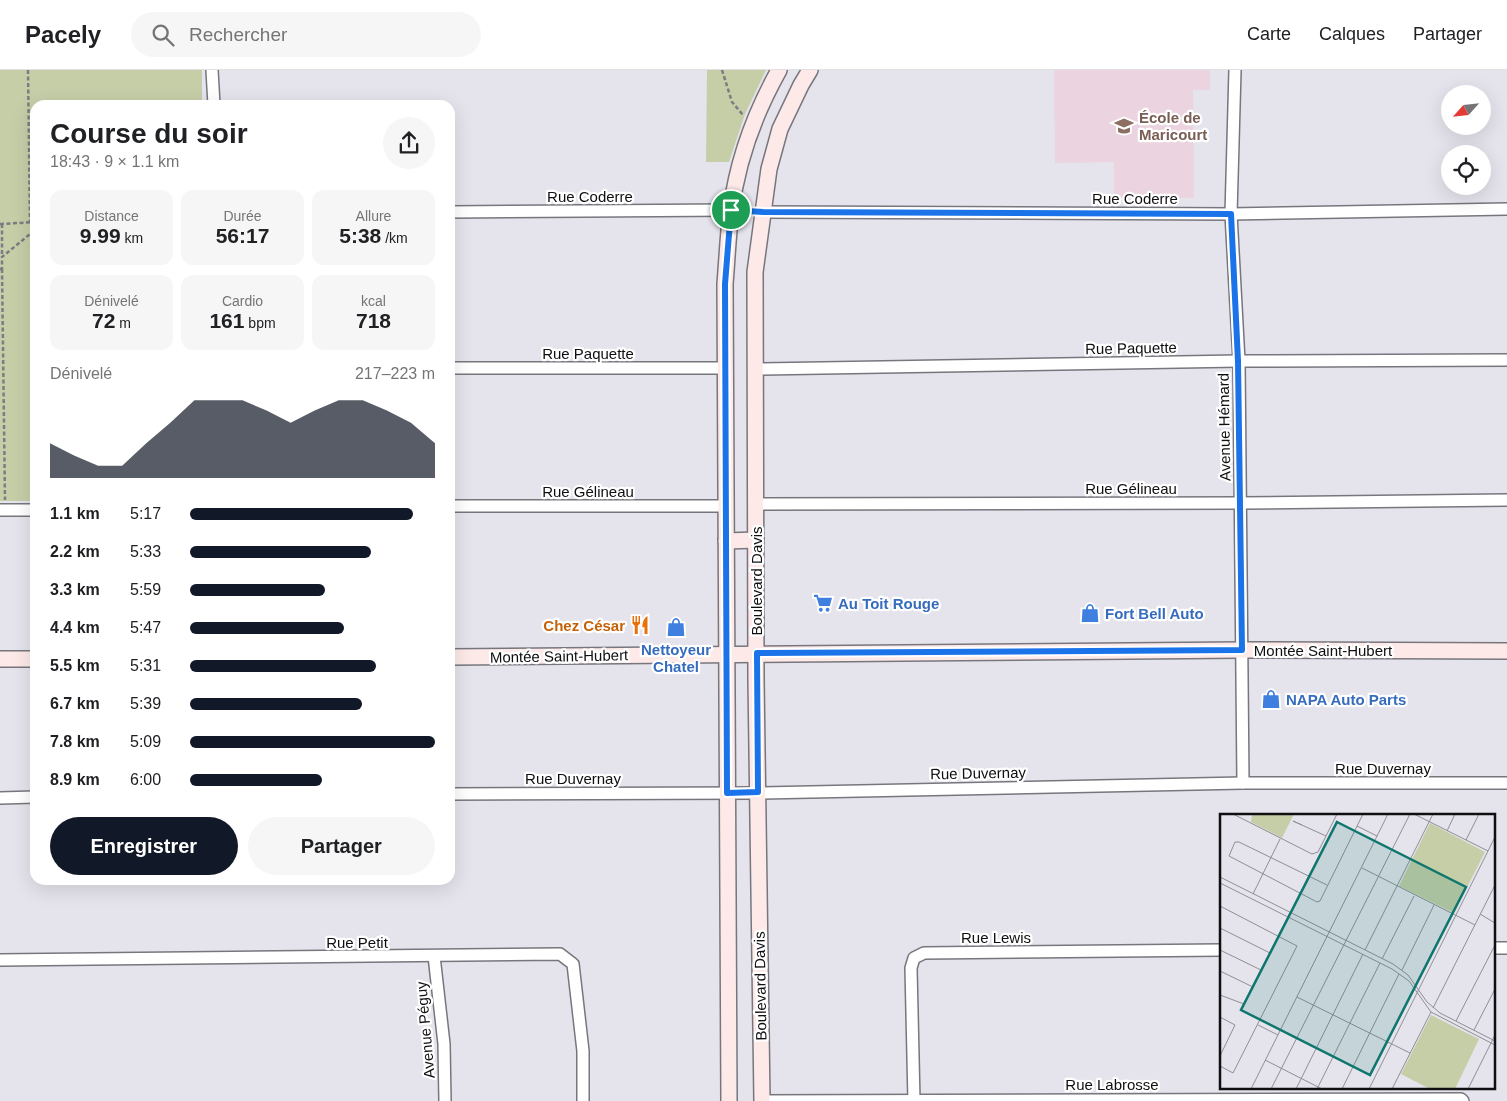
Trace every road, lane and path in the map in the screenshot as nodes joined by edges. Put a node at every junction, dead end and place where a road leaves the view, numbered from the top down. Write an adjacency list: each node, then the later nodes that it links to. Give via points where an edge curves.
1 (28, 70): 14 (path)
2 (212, 70): 7 (street)
3 (722, 70): 8 (path, via 732,102)
4 (779, 70): 8 (street, Boulevard Davis)
5 (810, 70): 12 (street, Boulevard Davis, via 780,129 768,169)
6 (1235, 70): 13 (street, Avenue Hémard)
7 (214, 100)
8 (752, 127): 10 (street, Boulevard Davis)
9 (1507, 209): 13 (street, Rue Coderre)
10 (731, 210): 11 (street, Rue Coderre); 23 (street, Boulevard Davis, via 725,284)
11 (455, 212)
12 (763, 212): 13 (street, Rue Coderre); 24 (street, Boulevard Davis, via 755,272)
13 (1231, 214): 21 (street, Avenue Hémard)
14 (30, 222): 15 (path)
15 (1, 224): 17 (path)
16 (30, 234): 17 (path)
17 (2, 257): 18 (path)
18 (1, 269): 19 (path)
19 (1, 338): 25 (path)
20 (1507, 360): 21 (street, Rue Paquette)
21 (1238, 361): 24 (street, Rue Paquette); 27 (street, Avenue Hémard)
22 (455, 368): 23 (street, Rue Paquette)
23 (725, 368): 30 (street, Boulevard Davis)
24 (756, 369): 28 (street, Boulevard Davis)
25 (2, 391): 31 (path)
26 (1507, 500): 27 (street, Rue Gélineau)
27 (1240, 503): 28 (street, Rue Gélineau); 35 (street, Avenue Hémard)
28 (756, 504): 33 (street, Boulevard Davis)
29 (455, 506): 30 (street, Rue Gélineau)
30 (726, 506): 34 (street, Boulevard Davis)
31 (3, 510): 32 (street)
32 (30, 510)
33 (756, 540): 34 (street); 37 (street, Boulevard Davis)
34 (726, 541): 38 (street, Boulevard Davis)
35 (1242, 650): 36 (street, Montée Saint-Hubert); 37 (street, Montée Saint-Hubert); 42 (street, Avenue Hémard)
36 (1507, 651)
37 (757, 653): 38 (street, Montée Saint-Hubert); 44 (street, Boulevard Davis)
38 (727, 655): 39 (street, Montée Saint-Hubert); 45 (street, Boulevard Davis)
39 (455, 657)
40 (0, 659): 41 (street)
41 (30, 659)
42 (1243, 783): 43 (street, Rue Duvernay); 44 (street, Rue Duvernay)
43 (1507, 783)
44 (758, 792): 45 (street, Rue Duvernay); 61 (street, Boulevard Davis)
45 (727, 793): 46 (street, Rue Duvernay); 60 (street, Boulevard Davis)
46 (455, 794)
47 (30, 797): 48 (street)
48 (0, 798)
49 (1494, 948): 50 (street)
50 (1507, 948)
51 (1220, 950): 54 (street, Rue Lewis, via 924,953 914,958 911,968)
52 (434, 956): 53 (street, Rue Petit); 58 (street, Avenue Péguy, via 444,1044); 59 (street, Rue Petit, via 560,954 573,964 583,1051)
53 (0, 960)
54 (914, 1100): 55 (street, Rue Labrosse); 61 (street, Rue Labrosse)
55 (1052, 1100): 56 (street, Rue Labrosse)
56 (1187, 1100): 57 (street, Rue Labrosse)
57 (1326, 1100): 62 (street, Rue Labrosse, via 1461,1098)
58 (445, 1101)
59 (583, 1101)
60 (729, 1101)
61 (761, 1101)
62 (1463, 1101)

